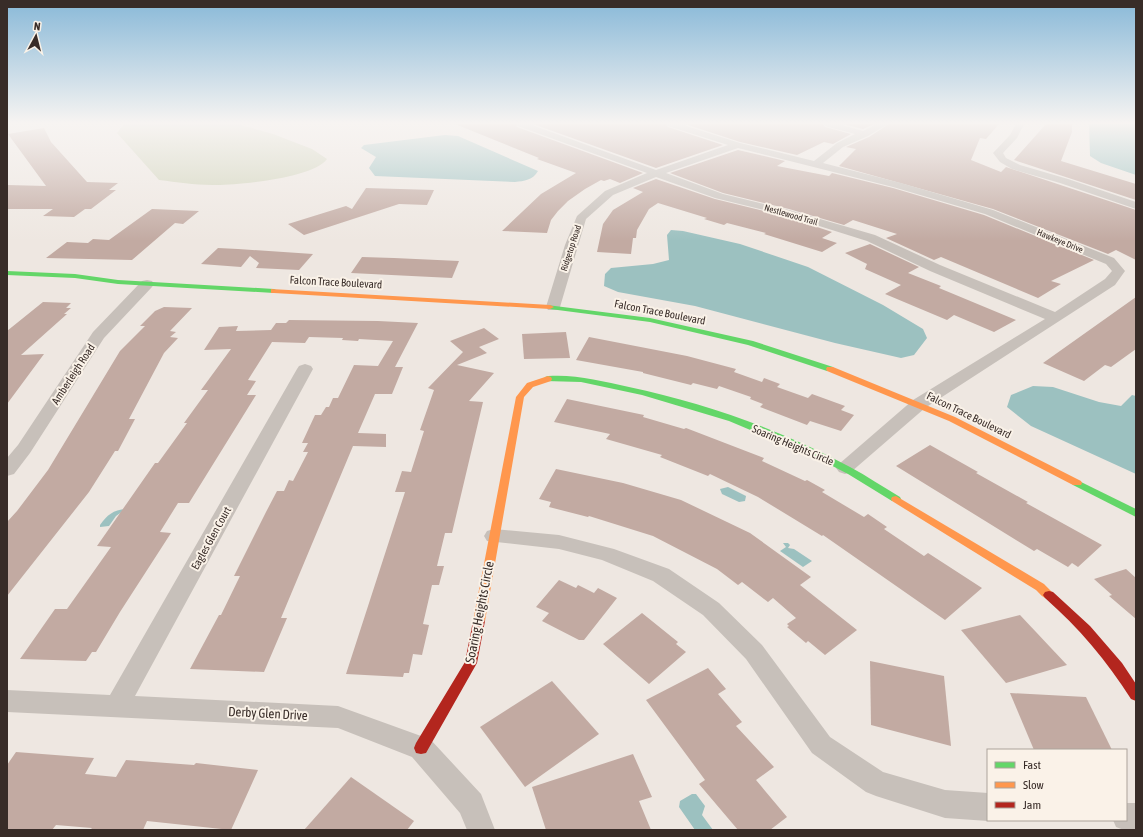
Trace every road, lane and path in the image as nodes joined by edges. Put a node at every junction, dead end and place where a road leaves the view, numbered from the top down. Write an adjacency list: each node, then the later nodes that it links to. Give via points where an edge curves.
1 (629, 163): 7 (street, Nestlewood Trail)
2 (685, 163): 7 (street, Ridgetop Road)
3 (807, 163): 6 (street, Hawkeye Drive)
4 (817, 163): 6 (street)
5 (1008, 163): 8 (street, via 1016,168 1064,181)
6 (815, 165): 14 (street, Hawkeye Drive, via 897,185 989,212 1110,261 1119,271 1110,282)
7 (656, 173): 13 (street, Ridgetop Road, via 609,193 581,218); 14 (street, Nestlewood Trail, via 719,196 785,212 871,238 935,268)
8 (1136, 206)
9 (7, 273): 10 (street, Falcon Trace Boulevard, via 75,276)
10 (118, 282): 11 (street, Falcon Trace Boulevard); 12 (street, Falcon Trace Boulevard)
11 (147, 284): 13 (street, Falcon Trace Boulevard); 18 (street, Amberleigh Road, via 92,335 24,449)
12 (78, 286)
13 (553, 307): 16 (street, Falcon Trace Boulevard, via 650,320 750,343 842,372)
14 (1056, 318): 16 (street, Hawkeye Drive)
15 (306, 369): 23 (street, Eagles Glen Court)
16 (920, 404): 17 (street, Hawkeye Drive); 19 (street, Falcon Trace Boulevard)
17 (846, 468): 20 (street, Soaring Heights Circle, via 762,430 686,404 630,389 572,378 549,379 530,386 520,397); 21 (street, Soaring Heights Circle, via 1040,587 1082,624 1119,667)
18 (7, 470)
19 (1136, 513)
20 (494, 536): 24 (street, Soaring Heights Circle, via 471,663); 25 (street, via 554,541 600,552 661,575 711,608 754,652 821,745 876,783 945,804)
21 (1136, 695)
22 (7, 701): 23 (street, Derby Glen Drive)
23 (116, 707): 24 (street, Derby Glen Drive, via 338,716)
24 (421, 748): 26 (street, Derby Glen Drive, via 471,804)
25 (987, 807)
26 (481, 830)

